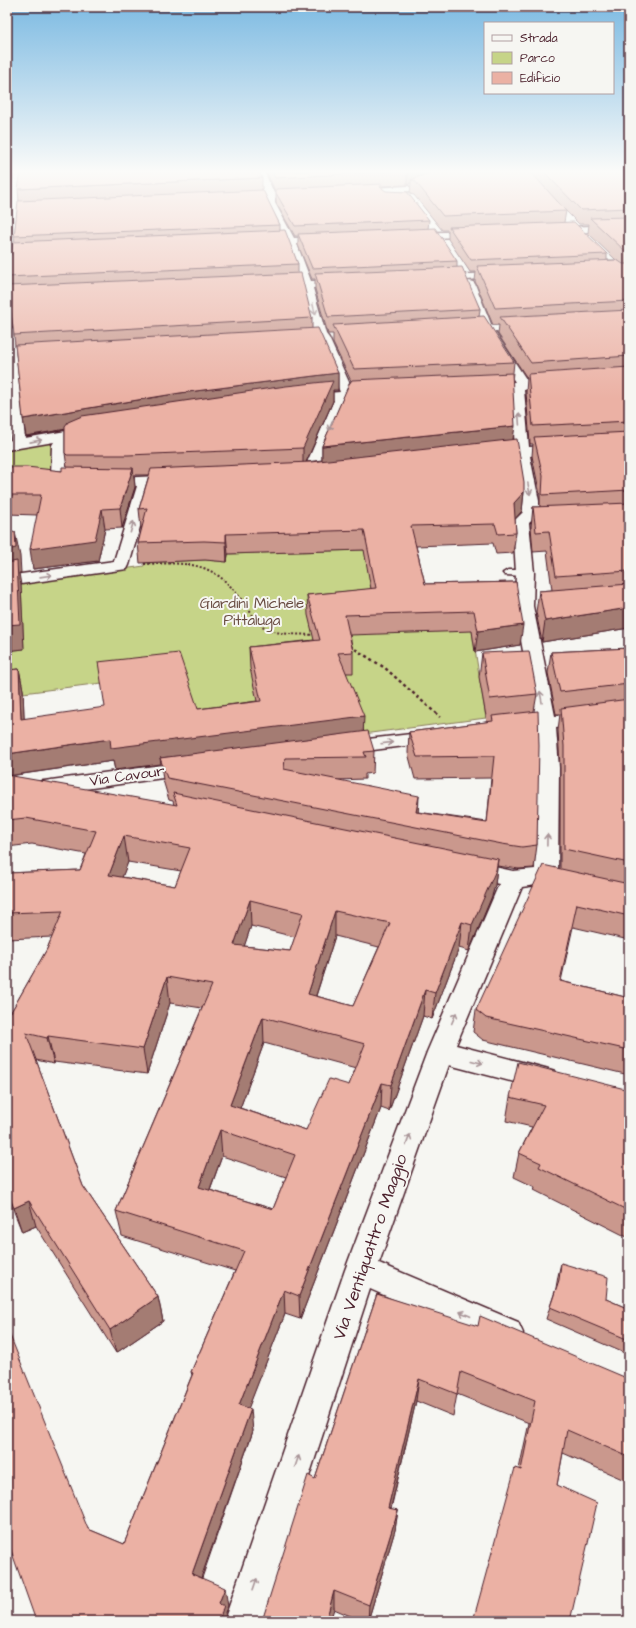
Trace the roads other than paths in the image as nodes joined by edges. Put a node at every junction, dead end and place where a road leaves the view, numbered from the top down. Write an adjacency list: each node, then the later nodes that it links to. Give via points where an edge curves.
1 (292, 247): 10 (street)
2 (48, 251): 3 (street)
3 (8, 253): 5 (street)
4 (458, 265): 7 (street)
5 (7, 270)
6 (519, 275): 7 (street)
7 (466, 277): 8 (street); 13 (street)
8 (426, 279)
9 (355, 283): 10 (street)
10 (307, 285): 11 (street); 16 (street, one-way to 16, via 317,329 320,336)
11 (260, 287)
12 (534, 327): 13 (street)
13 (487, 329): 15 (street); 20 (street)
14 (7, 330): 18 (street)
15 (456, 331)
16 (327, 337): 17 (street); 23 (street)
17 (307, 338)
18 (11, 356): 27 (street, via 18,440 15,444)
19 (569, 383): 20 (street)
20 (521, 386): 21 (street); 29 (street, one-way to 20)
21 (473, 389)
22 (387, 392): 23 (street)
23 (348, 394): 24 (street); 33 (street, one-way to 33, via 340,402)
24 (293, 399)
25 (111, 426): 26 (street)
26 (85, 431): 27 (street, one-way to 26); 37 (street, via 67,437 60,444 62,480)
27 (7, 446)
28 (575, 448): 29 (street)
29 (522, 451): 30 (street); 39 (street, one-way to 39, via 531,514)
30 (475, 456)
31 (326, 472): 33 (street)
32 (294, 474): 33 (street)
33 (310, 474)
34 (193, 479): 36 (street)
35 (46, 481): 37 (street)
36 (146, 481): 37 (street); 40 (street, one-way to 36, via 122,565)
37 (81, 482)
38 (544, 521): 39 (street)
39 (521, 522): 42 (street, one-way to 39, via 532,606 517,573)
40 (7, 581)
41 (629, 713): 42 (street)
42 (546, 724): 43 (street); 52 (street, one-way to 42)
43 (488, 731)
44 (455, 735): 45 (street, one-way to 44)
45 (321, 751)
46 (212, 765): 47 (street, Via Cavour)
47 (56, 786): 48 (street, Via Cavour); 49 (street)
48 (7, 793)
49 (118, 799)
50 (444, 865): 51 (street)
51 (513, 879): 52 (street); 54 (street, Via Ventiquattro Maggio, one-way to 51)
52 (546, 879): 53 (street)
53 (584, 887)
54 (440, 1052): 55 (street, one-way to 55); 56 (street, Via Ventiquattro Maggio, one-way to 54)
55 (568, 1085)
56 (361, 1270): 57 (street, one-way to 56); 58 (street, Via Ventiquattro Maggio, one-way to 56)
57 (535, 1345)
58 (243, 1621)

